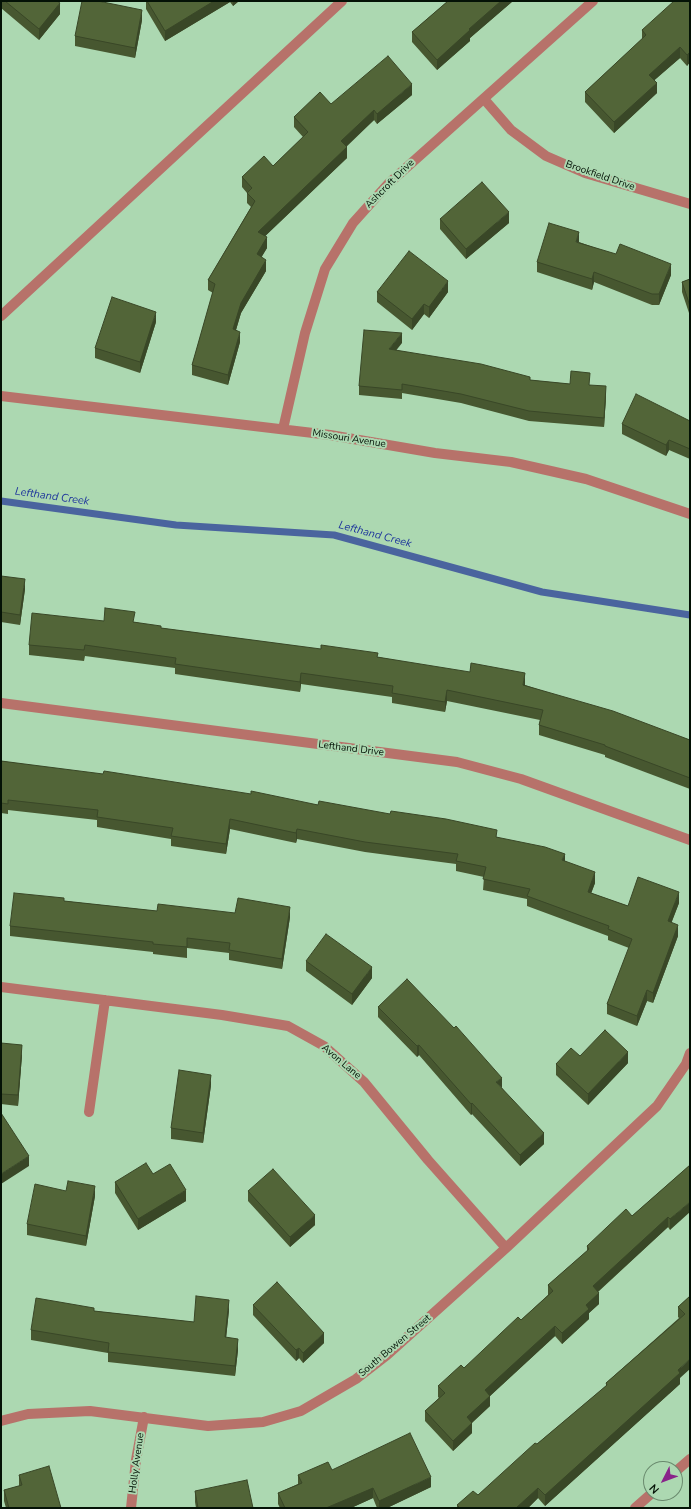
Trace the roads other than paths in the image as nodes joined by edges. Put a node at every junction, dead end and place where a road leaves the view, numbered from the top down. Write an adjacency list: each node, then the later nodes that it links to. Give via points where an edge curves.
1 (342, 1): 5 (street)
2 (593, 1): 3 (street, Ashcroft Drive)
3 (484, 99): 4 (street, Brookfield Drive, via 511,130 546,156 585,173); 7 (street, Ashcroft Drive, via 388,184 352,223 326,268 305,333)
4 (690, 204)
5 (1, 316)
6 (1, 396): 7 (street, Missouri Avenue)
7 (283, 429): 8 (street, Missouri Avenue, via 435,453 512,462 586,479)
8 (690, 514)
9 (1, 703): 10 (street, Lefthand Drive, via 457,762 521,779)
10 (690, 840)
11 (1, 987): 12 (street, Avon Lane)
12 (105, 1000): 14 (street); 15 (street, Avon Lane, via 288,1026 324,1046 364,1082 428,1160)
13 (690, 1053): 15 (street, South Bowen Street, via 686,1064 657,1106)
14 (89, 1112)
15 (506, 1248): 16 (street, South Bowen Street, via 387,1355 356,1379 301,1411 263,1422 208,1426)
16 (144, 1417): 17 (street, South Bowen Street, via 90,1411 28,1414); 19 (street, Holly Avenue)
17 (1, 1421)
18 (643, 1501): 20 (street)
19 (131, 1508)
20 (636, 1508)

